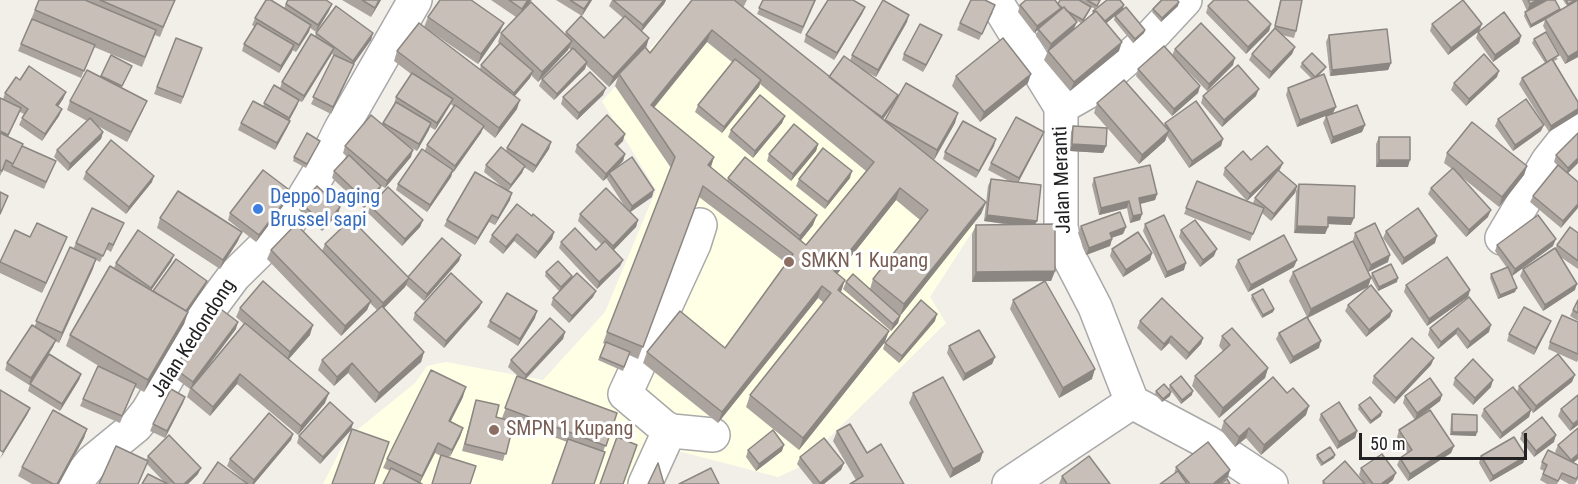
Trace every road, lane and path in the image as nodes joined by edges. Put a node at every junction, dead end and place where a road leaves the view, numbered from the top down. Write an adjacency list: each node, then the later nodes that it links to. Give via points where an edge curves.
1 (415, 0): 11 (street, Jalan Kedondong, via 289,222 234,276 199,323 136,426 92,462)
2 (994, 0): 4 (street, Jalan Meranti)
3 (1185, 0): 4 (street, via 1145,44 1092,90)
4 (1061, 107): 8 (street, Jalan Meranti, via 1061,227 1067,253 1095,307)
5 (1578, 123): 7 (street, via 1548,161)
6 (700, 225): 9 (street, via 625,394)
7 (1502, 238)
8 (1132, 402): 13 (street); 14 (street, via 1209,443)
9 (672, 431): 10 (street); 12 (street)
10 (713, 435)
11 (74, 484)
12 (645, 484)
13 (1009, 484)
14 (1271, 484)

